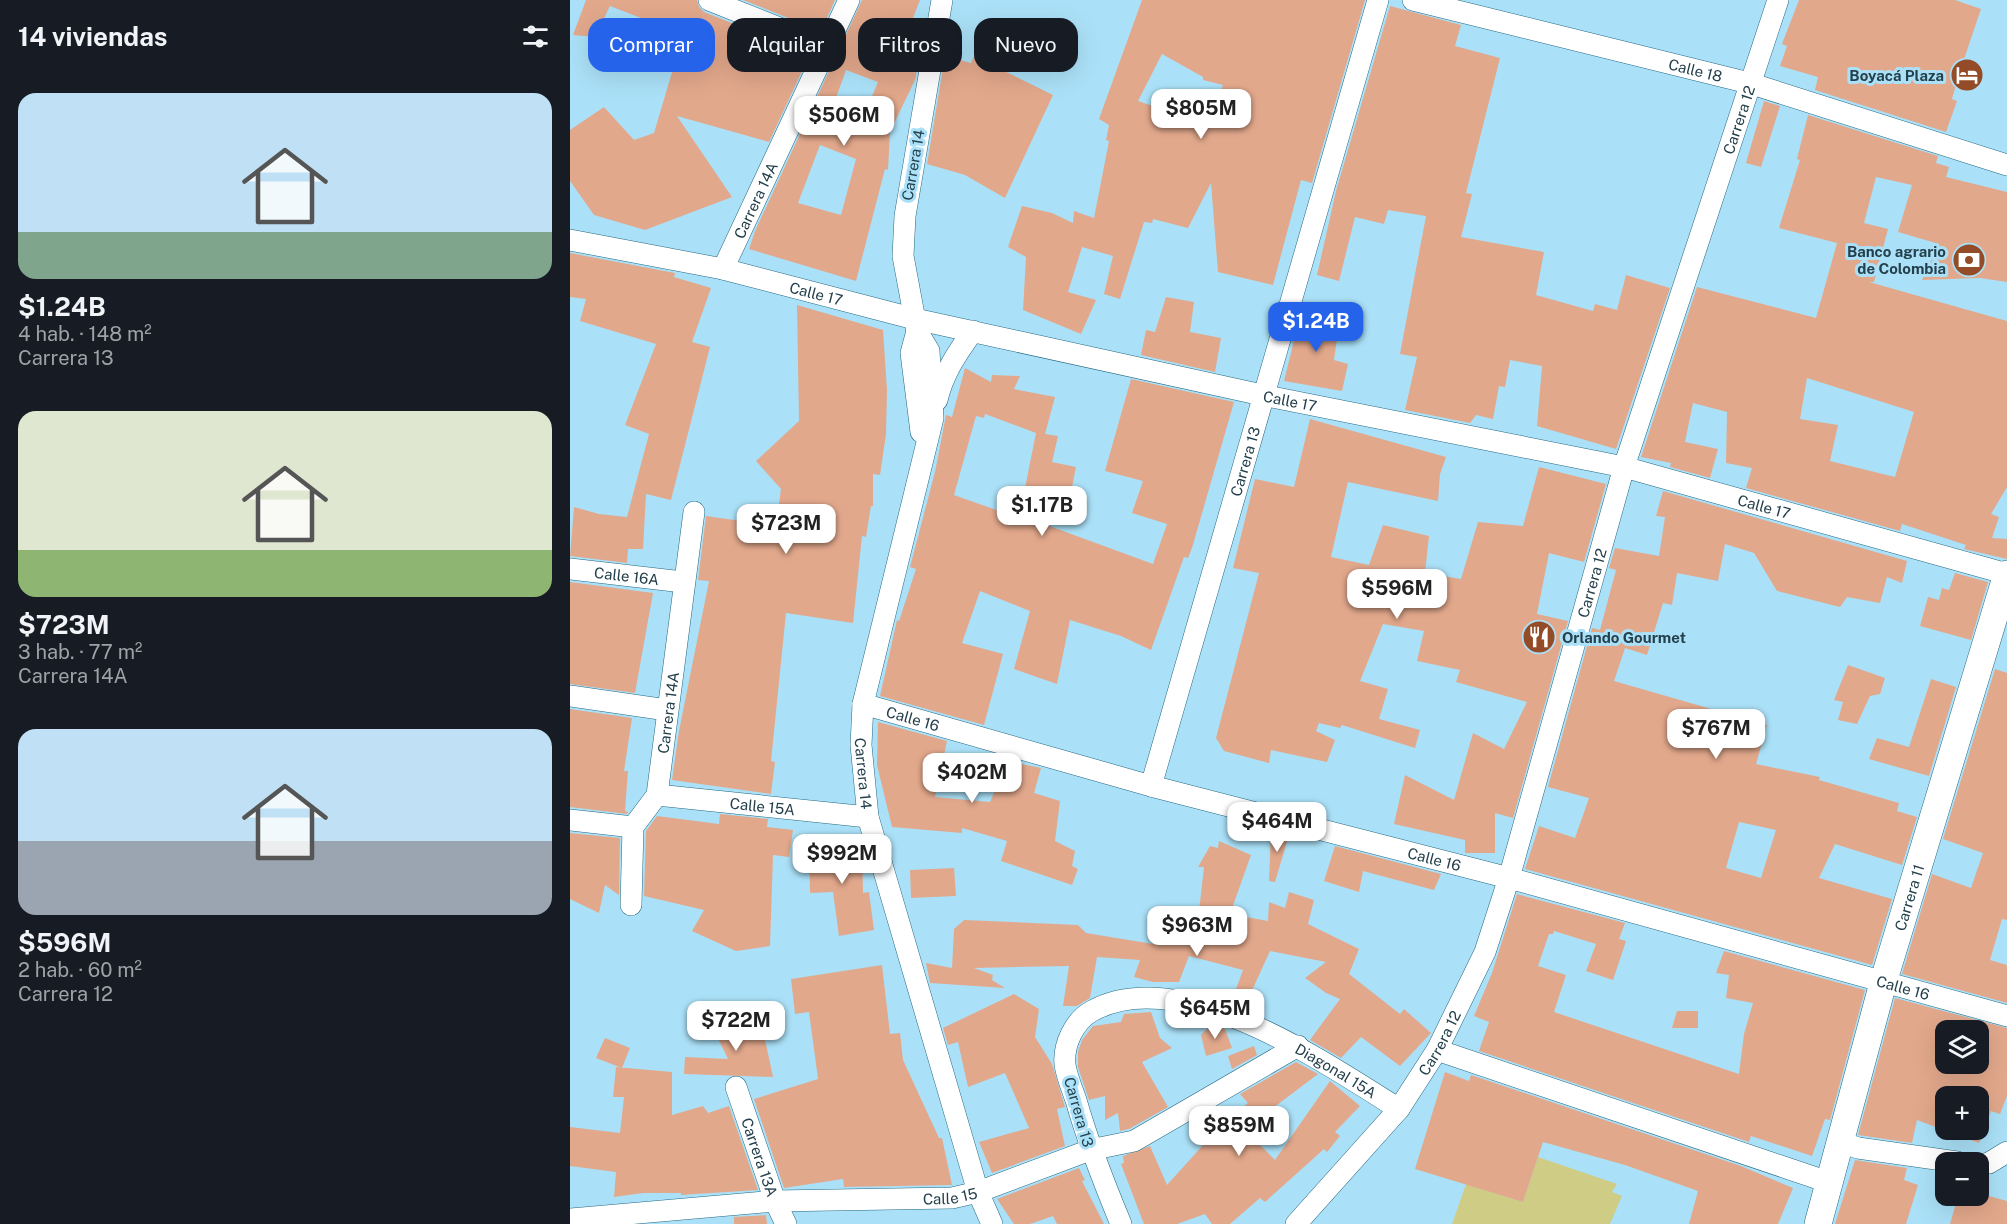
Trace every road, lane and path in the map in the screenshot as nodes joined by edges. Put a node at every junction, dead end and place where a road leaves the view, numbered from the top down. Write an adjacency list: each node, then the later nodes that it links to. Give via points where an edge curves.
1 (709, 0): 7 (street)
2 (849, 0): 8 (street, Carrera 14A)
3 (942, 0): 14 (street, Carrera 14, via 904,216 903,256)
4 (1378, 0): 16 (street, Carrera 13)
5 (1413, 0): 10 (street, Calle 18)
6 (1778, 0): 10 (street, Carrera 12)
7 (754, 18)
8 (840, 18)
9 (814, 72): 13 (street, Carrera 14A)
10 (1749, 83): 11 (street, Calle 18); 19 (street, Carrera 12)
11 (2007, 165)
12 (570, 240): 13 (street, Calle 17)
13 (723, 269): 14 (street, Calle 17)
14 (916, 325): 15 (street, Calle 17); 17 (street, Carrera 14, via 929,351); 18 (street, Carrera 14, via 911,353)
15 (973, 331): 16 (street, Calle 17); 17 (street, via 953,358 940,387)
16 (1262, 395): 19 (street, Calle 17); 27 (street, Carrera 13)
17 (933, 418): 18 (street, Carrera 14)
18 (923, 456): 25 (street, Carrera 14)
19 (1624, 467): 22 (street, Calle 17); 32 (street, Carrera 12)
20 (694, 512): 23 (street, Carrera 14A)
21 (570, 568): 23 (street, Calle 16A)
22 (2007, 574): 34 (main road, Carrera 11)
23 (683, 582): 26 (street, Carrera 14A)
24 (570, 696): 26 (street)
25 (863, 704): 27 (street, Calle 16); 29 (street, Carrera 14, via 861,745)
26 (667, 710): 28 (street, Carrera 14A)
27 (1151, 786): 32 (street, Calle 16)
28 (657, 795): 29 (street, Calle 15A); 31 (street)
29 (868, 817): 47 (street, Carrera 14)
30 (570, 820): 31 (street)
31 (633, 827): 33 (street)
32 (1509, 878): 34 (street, Calle 16); 38 (street, Carrera 12, via 1485,952)
33 (631, 905)
34 (1883, 983): 36 (street, Calle 16); 41 (main road, Carrera 11)
35 (1098, 1008): 37 (street, Diagonal 15A, via 1143,998 1194,1003); 42 (street, Carrera 13, via 1081,1017 1066,1048 1065,1065)
36 (2007, 1016)
37 (1298, 1046): 40 (street, Diagonal 15A); 42 (street, Calle 15, via 1134,1141)
38 (1437, 1050): 40 (street, Carrera 12); 46 (street)
39 (736, 1087): 48 (street, Carrera 13A)
40 (1399, 1109): 53 (street, Carrera 12)
41 (1841, 1142): 44 (street); 46 (main road, Carrera 11)
42 (1090, 1150): 47 (street, Calle 15); 52 (street, Carrera 13)
43 (2007, 1152): 45 (street)
44 (1935, 1159)
45 (1989, 1163)
46 (1830, 1183): 54 (main road, Carrera 11)
47 (978, 1192): 48 (street, Calle 15, via 952,1198); 50 (street, Carrera 14)
48 (775, 1201): 49 (street, Calle 15); 51 (street, Carrera 13A)
49 (570, 1219)
50 (989, 1221)
51 (786, 1224)
52 (1121, 1224)
53 (1296, 1224)
54 (1818, 1224)

